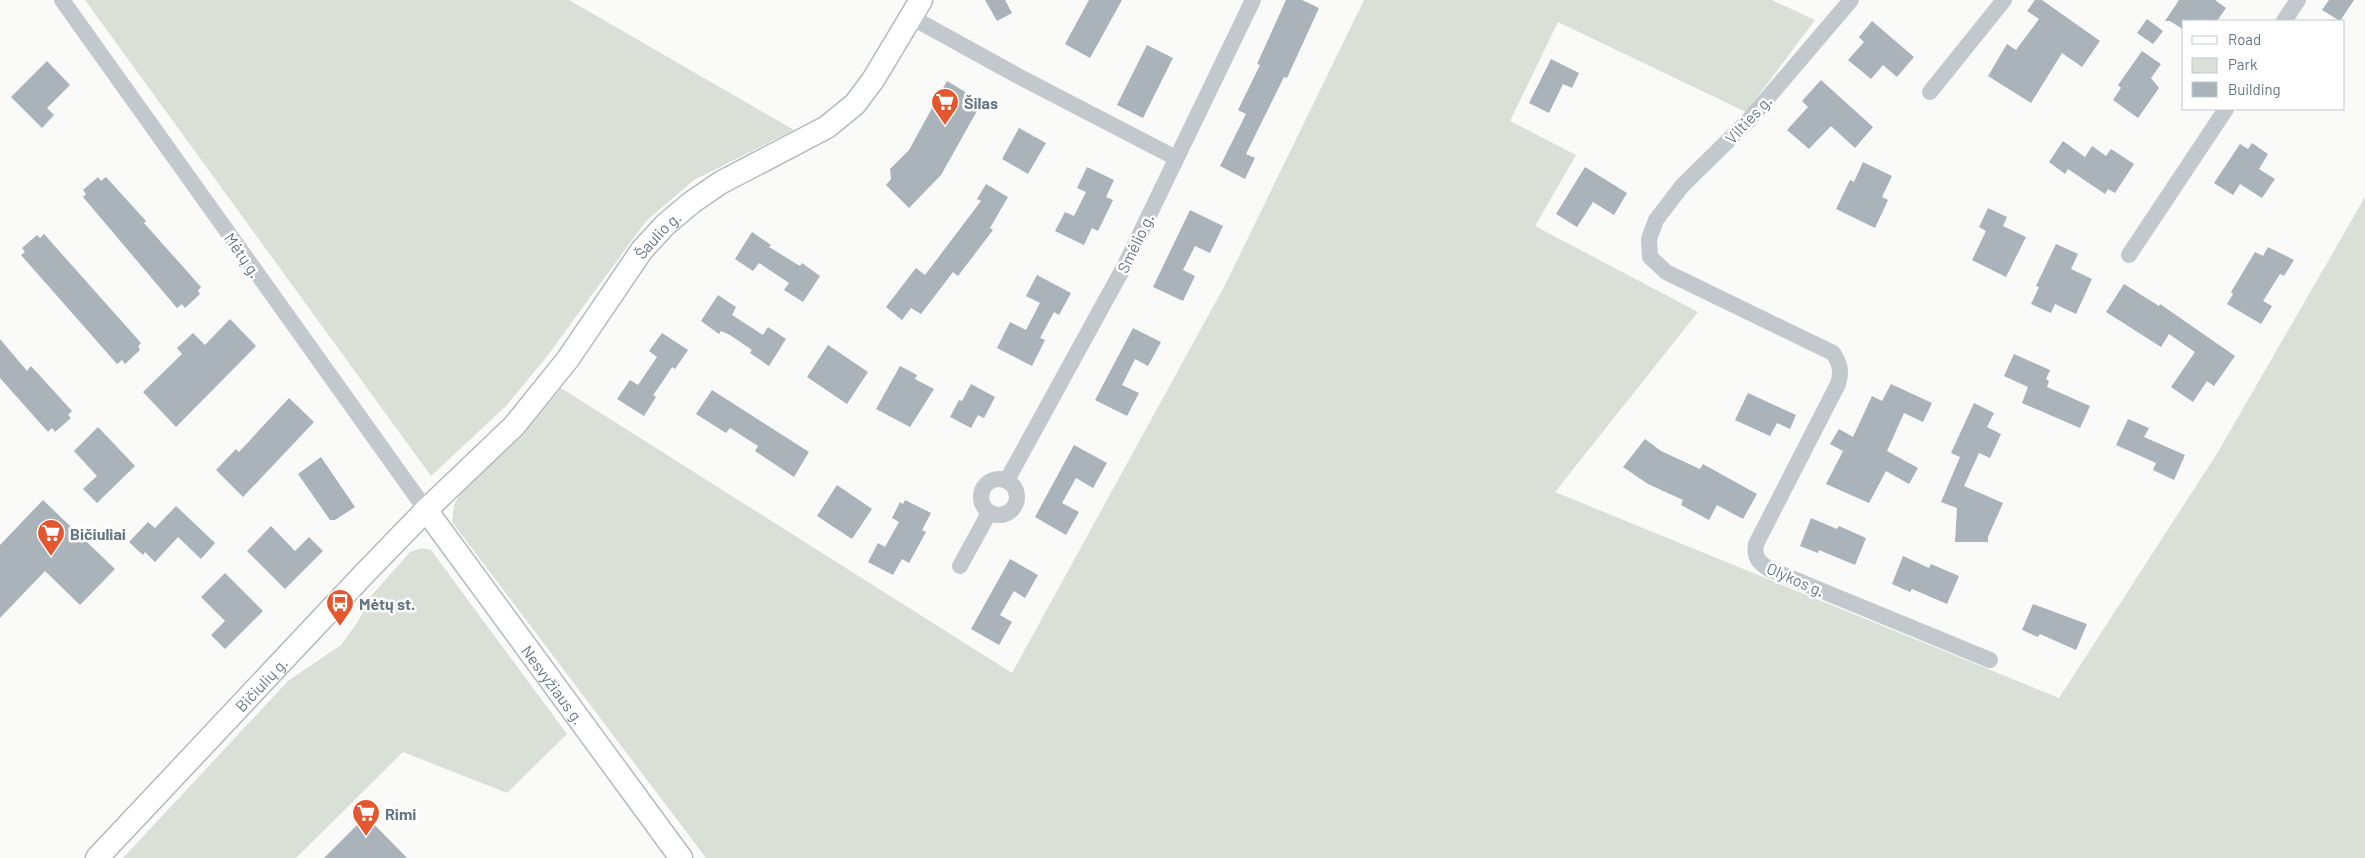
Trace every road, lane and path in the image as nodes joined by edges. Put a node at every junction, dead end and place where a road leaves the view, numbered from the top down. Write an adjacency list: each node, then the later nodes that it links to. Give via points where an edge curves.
1 (62, 0): 14 (street, Mėtų g.)
2 (1254, 0): 10 (street, Smėlio g.)
3 (1851, 0): 12 (street, Vilties g., via 1748,121 1682,186 1656,220 1649,239 1650,257 1666,272 1833,352 1840,365)
4 (2004, 0): 8 (street)
5 (2298, 0): 7 (street)
6 (916, 8): 10 (street, via 1018,76); 14 (street, Šaulio g., via 855,104 827,127 720,183 665,224 642,250 539,397 514,426)
7 (2285, 20)
8 (1930, 92)
9 (2225, 110): 11 (street)
10 (1176, 158): 13 (street, Smėlio g., via 1125,265)
11 (2129, 255)
12 (1838, 384): 17 (street, Olykos g., via 1756,544 1754,554 1759,563 1769,569)
13 (1007, 480): 15 (street, via 997,478 982,488 980,497); 15 (street, via 1016,491 1015,506 1004,515)
14 (426, 510): 18 (street, Bičiulių g.); 19 (street, Nesvyžiaus g.)
15 (989, 513): 16 (street)
16 (960, 566)
17 (1990, 660)
18 (97, 858)
19 (681, 858)

